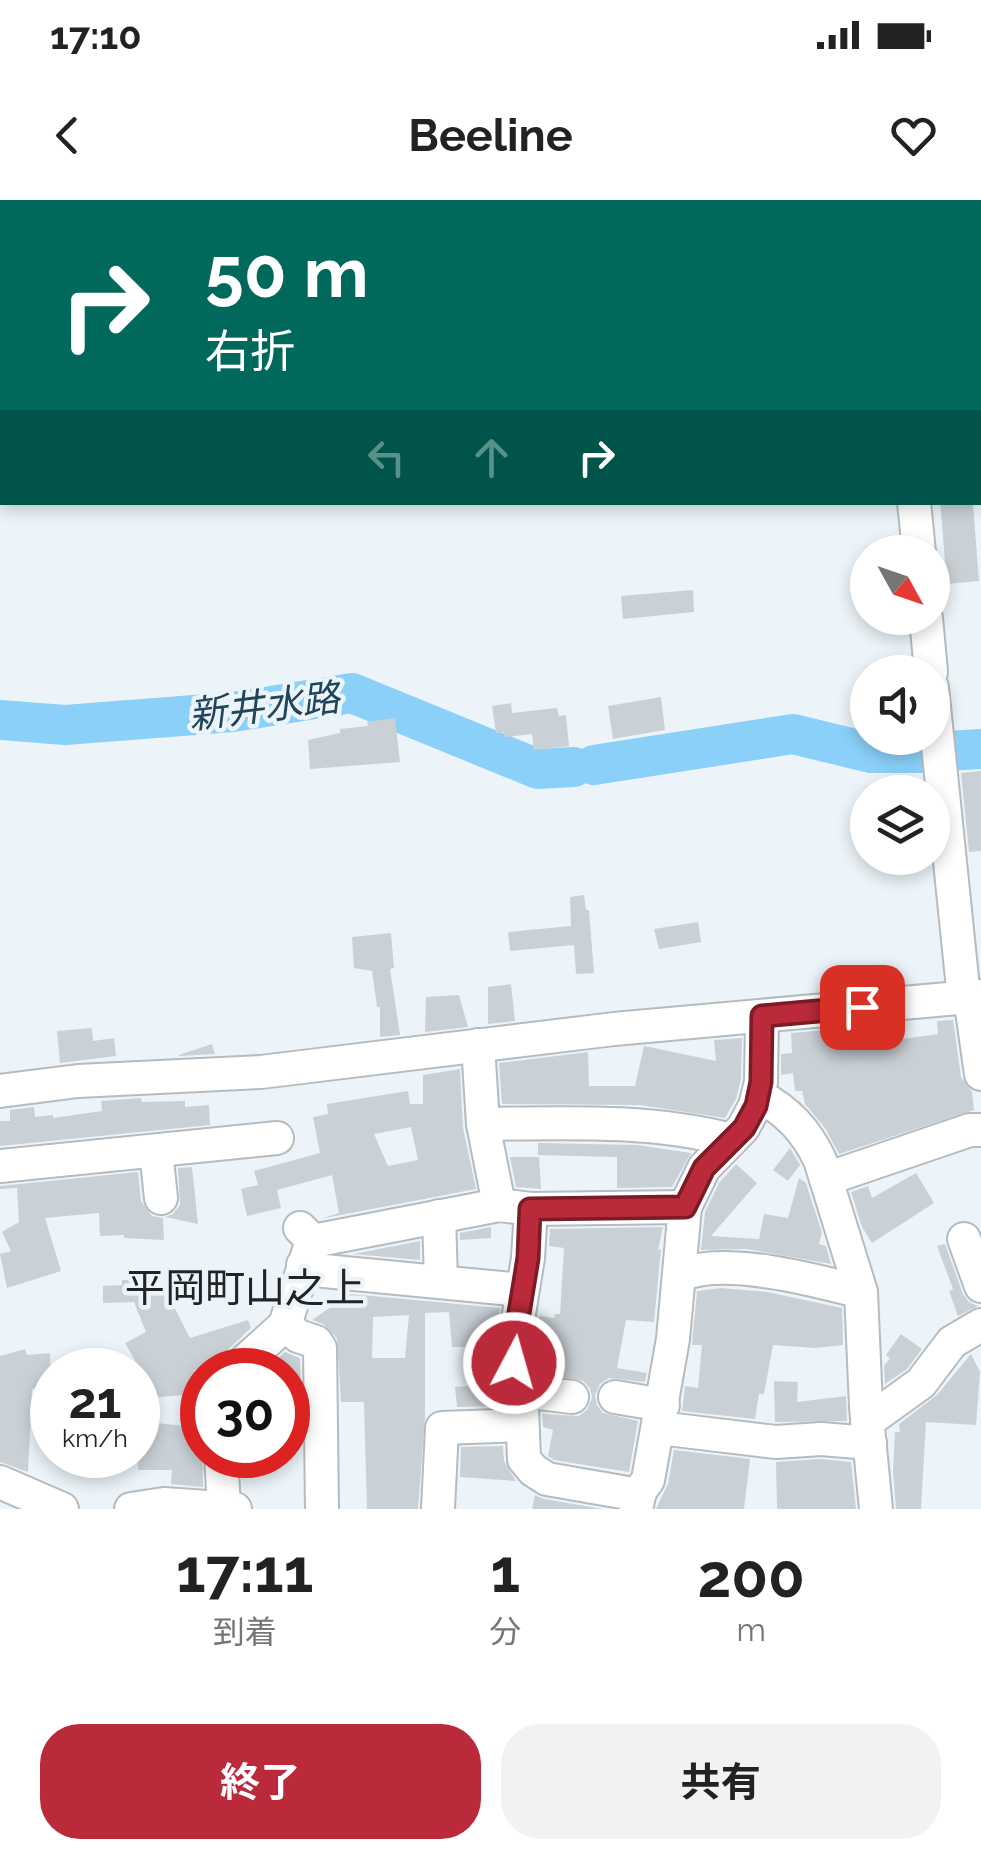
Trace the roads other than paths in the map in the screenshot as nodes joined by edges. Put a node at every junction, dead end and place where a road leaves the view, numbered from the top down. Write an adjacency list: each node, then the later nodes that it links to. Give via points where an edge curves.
1 (914, 505): 2 (street)
2 (917, 535)
3 (941, 755): 4 (street)
4 (971, 997): 5 (street); 7 (street)
5 (762, 1016): 6 (street); 9 (street)
6 (478, 1045): 8 (street, via 261,1072); 10 (street)
7 (981, 1074)
8 (0, 1090)
9 (759, 1096): 13 (street); 16 (street, via 802,1128)
10 (483, 1124): 13 (street, via 644,1124); 18 (street)
11 (981, 1130): 16 (street)
12 (278, 1138): 14 (street)
13 (731, 1140): 19 (street, via 704,1168)
14 (156, 1150): 15 (street); 17 (street)
15 (0, 1166)
16 (826, 1179): 27 (street)
17 (161, 1198)
18 (515, 1207): 19 (street); 20 (street); 26 (street)
19 (685, 1207): 23 (street)
20 (439, 1216): 22 (street); 24 (street)
21 (964, 1239): 25 (street)
22 (305, 1244): 24 (street, via 324,1271); 28 (street)
23 (680, 1275): 27 (street, via 697,1268 772,1272); 34 (street)
24 (441, 1282): 26 (street)
25 (981, 1286)
26 (522, 1290): 31 (street, via 512,1356)
27 (861, 1292): 36 (street)
28 (285, 1325): 30 (street); 43 (street, via 320,1348)
29 (978, 1335): 36 (street, via 952,1342 921,1383)
30 (260, 1348)
31 (522, 1391): 32 (street); 35 (street)
32 (572, 1397)
33 (615, 1397): 34 (street)
34 (661, 1417): 36 (street, via 761,1441); 39 (street)
35 (522, 1425): 39 (street, via 524,1459 540,1476); 44 (street, via 442,1428)
36 (868, 1432): 45 (street)
37 (225, 1478): 40 (street)
38 (0, 1482): 41 (street)
39 (638, 1502)
40 (230, 1508): 42 (street)
41 (62, 1509)
42 (131, 1509)
43 (322, 1509)
44 (438, 1509)
45 (876, 1509)

